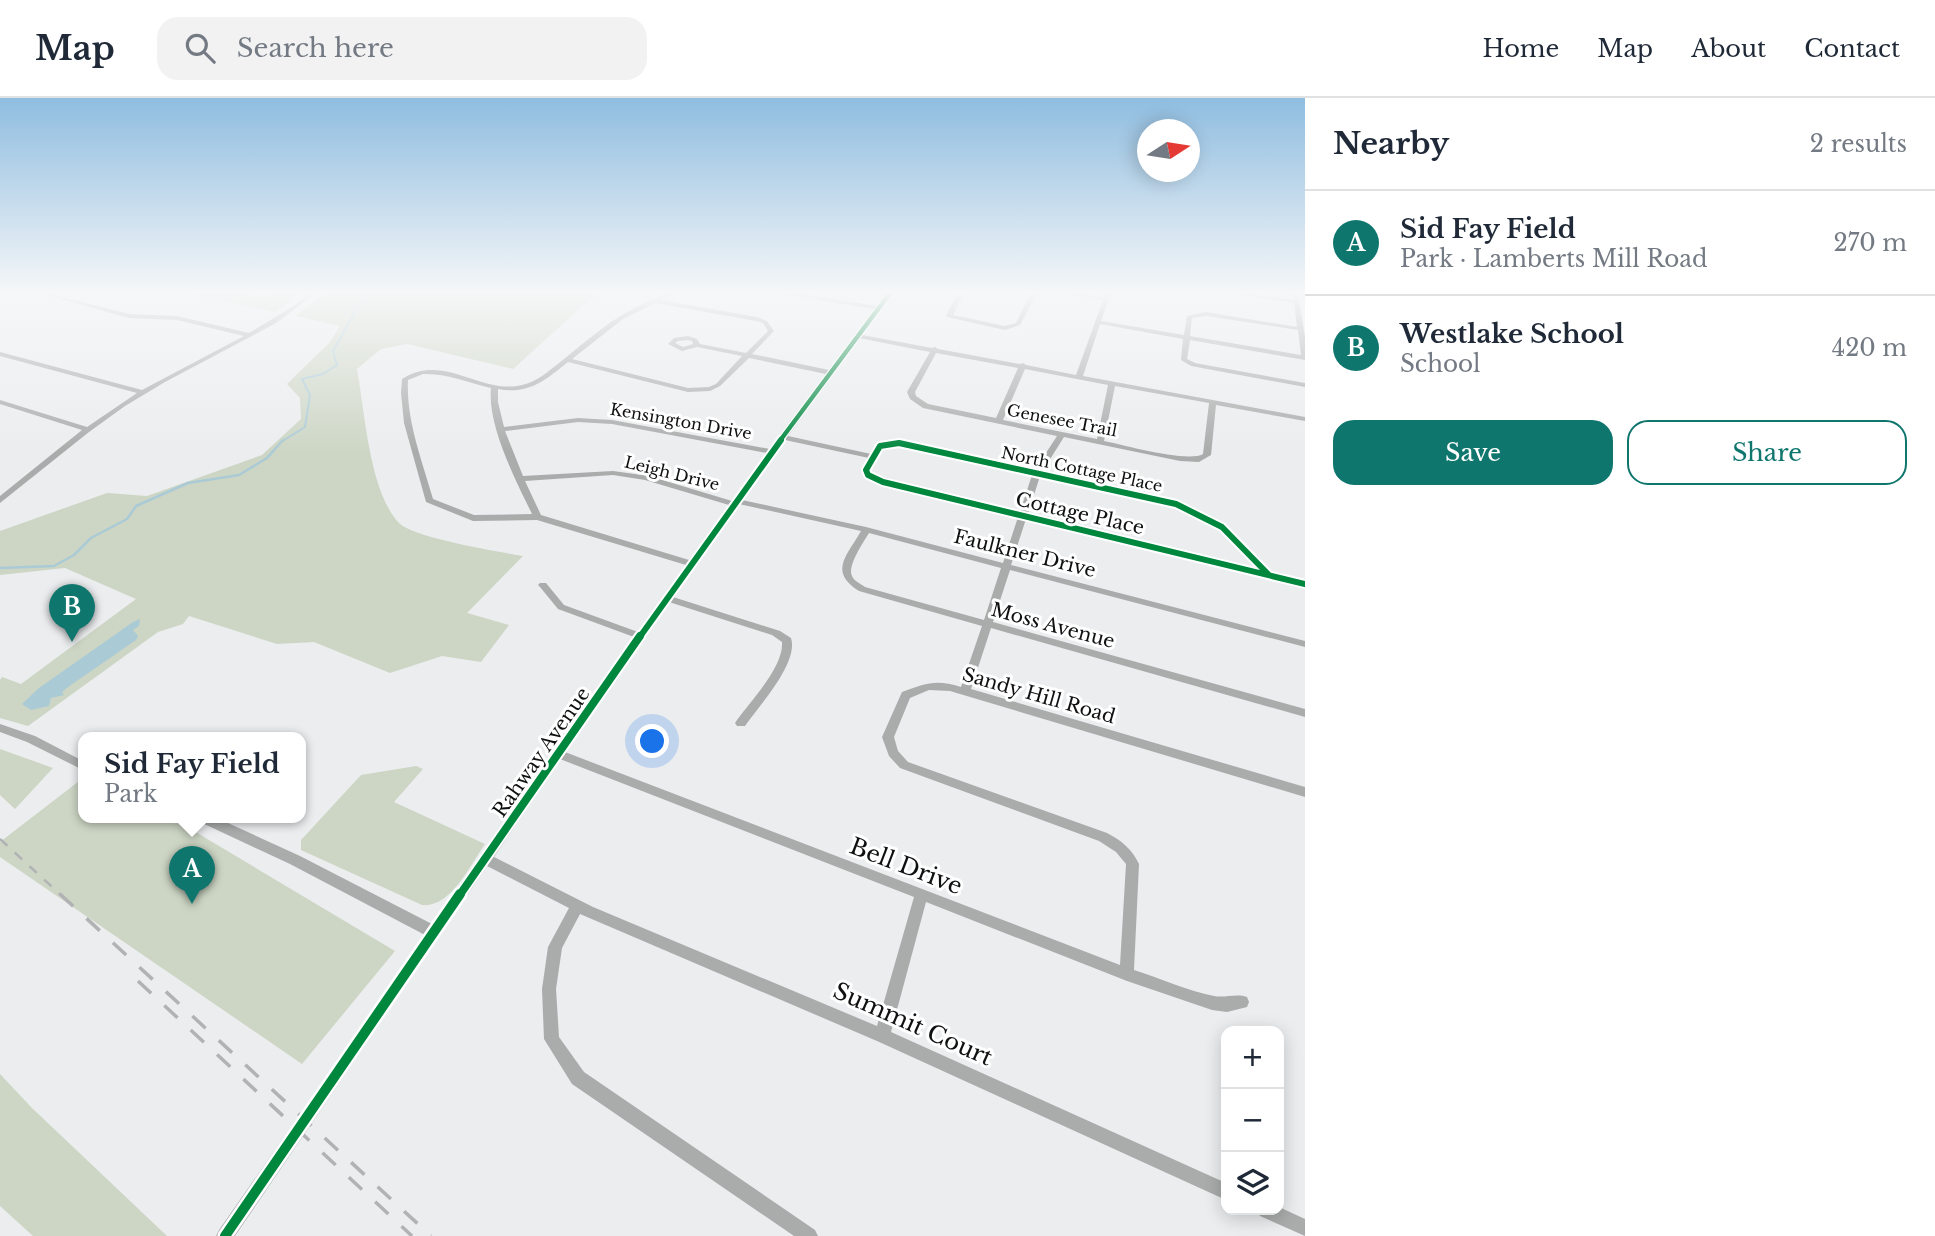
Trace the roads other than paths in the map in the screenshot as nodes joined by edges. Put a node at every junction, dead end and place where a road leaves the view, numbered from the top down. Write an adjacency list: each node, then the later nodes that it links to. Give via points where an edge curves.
1 (227, 346): 21 (street)
2 (584, 346): 14 (street)
3 (702, 346): 12 (street)
4 (758, 346): 12 (street)
5 (850, 346): 16 (street, Rahway Avenue)
6 (917, 346): 10 (street)
7 (1090, 346): 17 (street)
8 (1186, 346): 19 (street, via 1184,359 1189,363)
9 (1241, 346): 13 (street)
10 (934, 349): 15 (street); 25 (street, Genesee Trail, via 911,392 913,397 934,409)
11 (0, 354): 21 (street)
12 (749, 356): 14 (street, via 718,385 701,391); 16 (street)
13 (1305, 357)
14 (566, 360): 20 (street, via 527,388)
15 (1023, 365): 17 (street); 25 (street)
16 (828, 372): 29 (street, Rahway Avenue)
17 (1079, 376): 18 (street)
18 (1112, 383): 23 (street); 30 (street)
19 (1305, 385)
20 (494, 389): 27 (street); 38 (street, via 446,373 416,372 405,379 408,418 429,499 473,518)
21 (142, 392): 26 (street)
22 (0, 402): 26 (street)
23 (1213, 402): 24 (street); 30 (street, Genesee Trail, via 1209,450 1203,459)
24 (1305, 419)
25 (998, 422): 28 (street, Genesee Trail)
26 (86, 429): 35 (street)
27 (502, 429): 31 (street, Kensington Drive, via 565,421 612,422); 34 (street)
28 (1062, 435): 30 (street, Genesee Trail); 33 (street)
29 (783, 437): 31 (street, Rahway Avenue); 32 (street)
30 (1100, 443)
31 (772, 452): 36 (street, Rahway Avenue)
32 (873, 457): 33 (street, North Cottage Place, via 884,444 899,443); 37 (street, Cottage Place, via 866,470 875,480)
33 (1037, 473): 37 (street); 42 (street, North Cottage Place, via 1194,511 1222,527)
34 (519, 479): 36 (street, Leigh Drive, via 613,473); 38 (street)
35 (0, 500)
36 (735, 502): 39 (street, Faulkner Drive); 40 (street, Rahway Avenue)
37 (1023, 515): 41 (street); 42 (street, Cottage Place)
38 (538, 517): 40 (street)
39 (866, 530): 41 (street, Faulkner Drive); 46 (street, Moss Avenue, via 846,566 849,580 871,592)
40 (690, 563): 45 (street, Rahway Avenue)
41 (1006, 566): 46 (street); 48 (street, Faulkner Drive)
42 (1268, 574): 43 (street, Cottage Place)
43 (1305, 584)
44 (543, 585): 47 (street, via 561,607)
45 (666, 598): 47 (street, Rahway Avenue); 51 (street, via 787,640 789,650 780,668)
46 (987, 624): 49 (street); 50 (street, Moss Avenue)
47 (640, 636): 53 (street, Rahway Avenue)
48 (1305, 644)
49 (965, 692): 55 (street, Sandy Hill Road); 61 (street, Sandy Hill Road, via 939,685 906,695 888,737 893,753 924,775 1103,837 1128,853 1133,864)
50 (1305, 713)
51 (741, 723)
52 (0, 728): 54 (street)
53 (559, 754): 57 (street, Rahway Avenue); 58 (street, Bell Drive)
54 (78, 763)
55 (1305, 792)
56 (215, 823): 60 (street)
57 (486, 859): 59 (street, Summit Court); 60 (street, Rahway Avenue)
58 (921, 895): 61 (street, Bell Drive); 63 (street)
59 (577, 906): 63 (street, Summit Court); 68 (street, via 555,947 549,989 552,1039 578,1079)
60 (435, 933): 67 (street, Rahway Avenue)
61 (1126, 974): 62 (street, Bell Drive, via 1213,1003)
62 (1242, 1002)
63 (882, 1036): 64 (street, Summit Court)
64 (1221, 1190)
65 (1276, 1215): 66 (street)
66 (1305, 1228)
67 (225, 1236)
68 (809, 1236)

